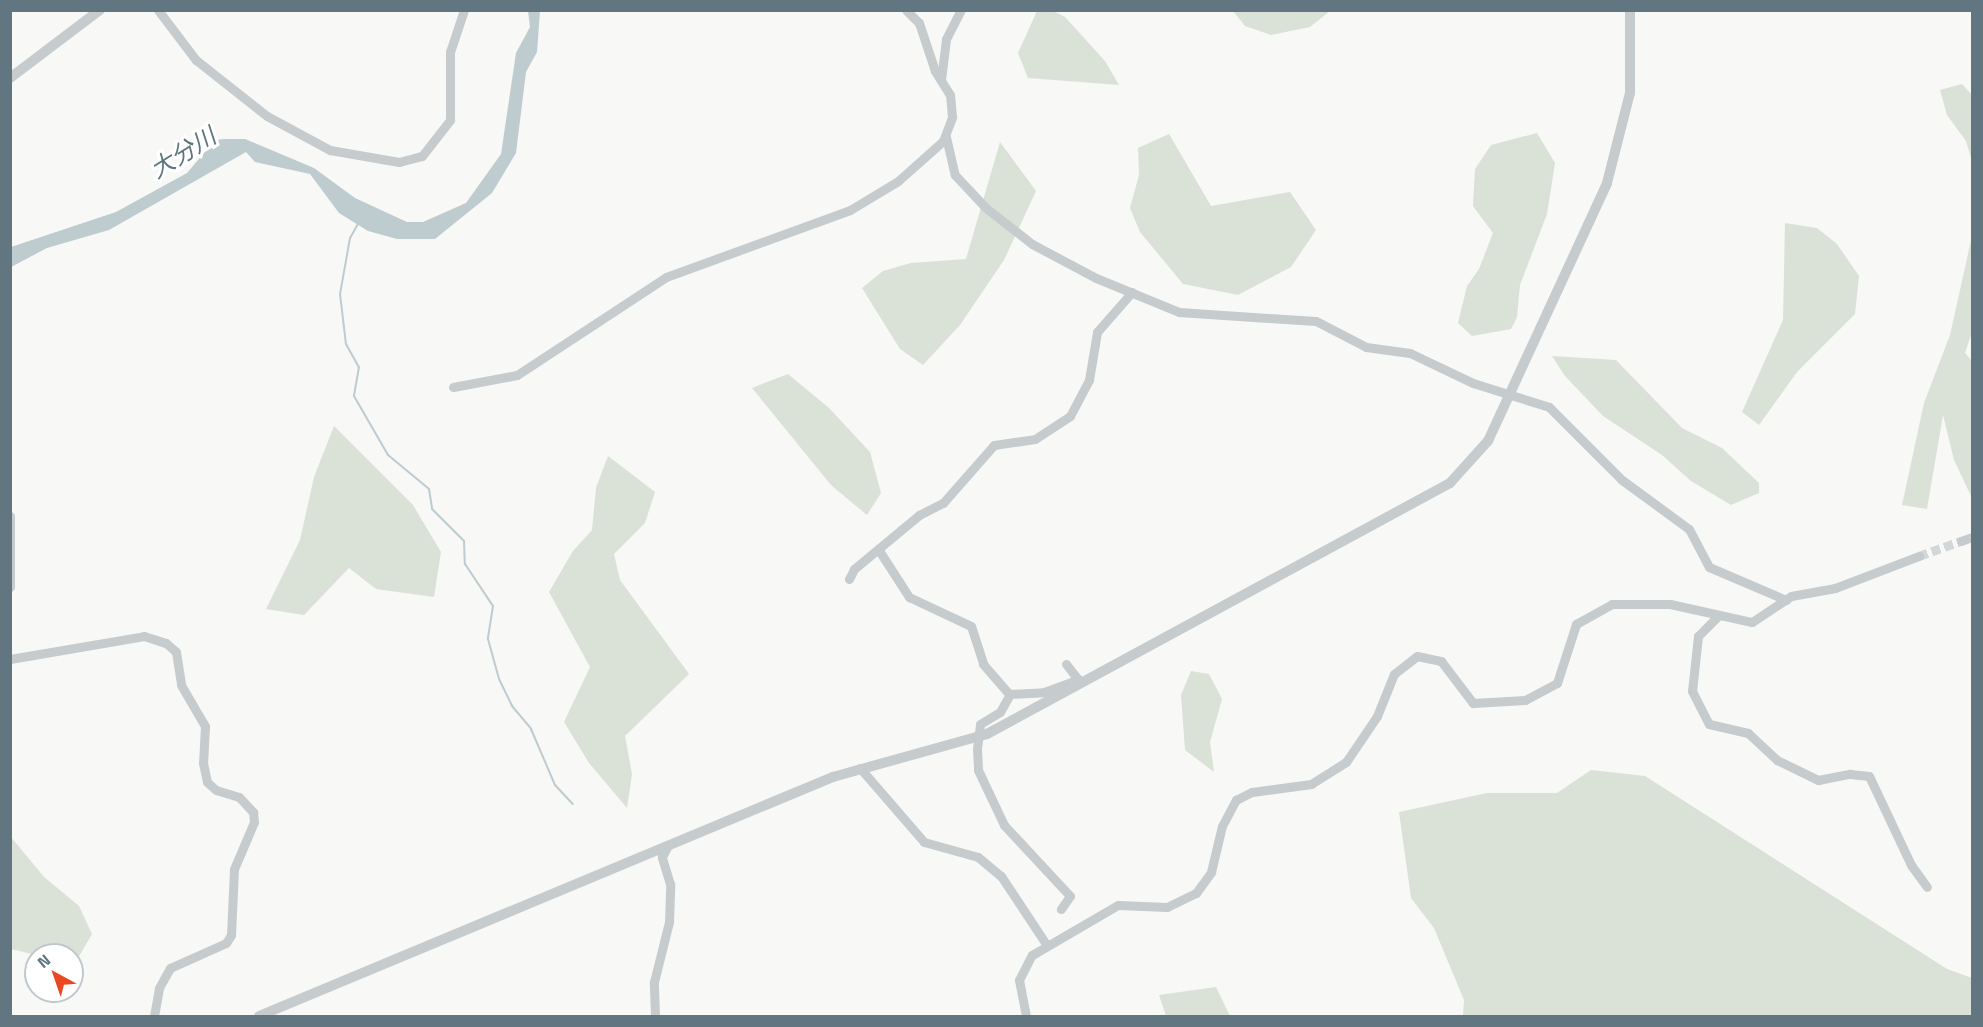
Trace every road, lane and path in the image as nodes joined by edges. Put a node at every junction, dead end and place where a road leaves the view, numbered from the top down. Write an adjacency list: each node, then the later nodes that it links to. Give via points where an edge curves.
1 (100, 10): 7 (street)
2 (158, 10): 3 (street, via 196,60 267,116 330,150 399,162 422,156 450,120 450,52)
3 (465, 10)
4 (906, 10): 8 (street, via 919,23)
5 (961, 10): 8 (street, via 946,39)
6 (1630, 10): 12 (street, via 1631,85 1618,152)
7 (10, 78)
8 (941, 80): 9 (street, via 952,105)
9 (946, 137): 10 (street, via 959,181 1006,226 1063,262); 11 (street, via 898,181 863,204 666,277 517,375)
10 (1132, 292): 12 (street, via 1179,312 1316,321 1366,346 1410,353 1461,379); 16 (street, via 1097,332 1089,380 1070,416 1035,439 994,444 943,503 920,515)
11 (453, 387)
12 (1511, 394): 20 (street, via 1557,412 1622,480 1689,529 1709,567); 24 (street, via 1481,453 1444,487)
13 (10, 516): 19 (street, via 14,546)
14 (1972, 537): 15 (street)
15 (1961, 541)
16 (880, 552): 18 (street, via 854,569); 25 (street, via 909,597 971,626 983,664)
17 (1919, 556): 20 (street, via 1835,588)
18 (849, 579)
19 (10, 587)
20 (1786, 600): 21 (street, via 1752,622)
21 (1717, 617): 28 (street, via 1698,636 1692,691 1709,724 1748,733 1777,760 1818,780 1850,774 1869,776 1911,865); 30 (street, via 1644,601 1612,604 1592,612 1572,630 1555,685 1515,702 1468,701 1441,661 1417,656 1394,674 1377,716 1346,762 1311,784 1252,792 1236,800 1222,826 1211,872 1196,893 1167,907 1118,905)
22 (10, 659): 31 (street, via 144,636 166,643 176,652 181,685 205,726 207,782 216,790 239,797 253,812 254,822 234,869 231,935 226,943 170,968 159,988)
23 (1066, 663): 24 (street)
24 (1080, 682): 25 (street, via 1044,692); 26 (street, via 973,740)
25 (1010, 694): 29 (street, bridge, via 1000,712 980,724 978,770 1004,825 1070,896)
26 (860, 768): 27 (street); 30 (street, via 924,842 978,857 1001,876)
27 (668, 845): 32 (street); 33 (street, via 662,857 670,884 670,912 654,982)
28 (1927, 887)
29 (1061, 909)
30 (1046, 944): 34 (street, via 1027,961 1019,980)
31 (154, 1017)
32 (259, 1017)
33 (655, 1017)
34 (1026, 1017)

